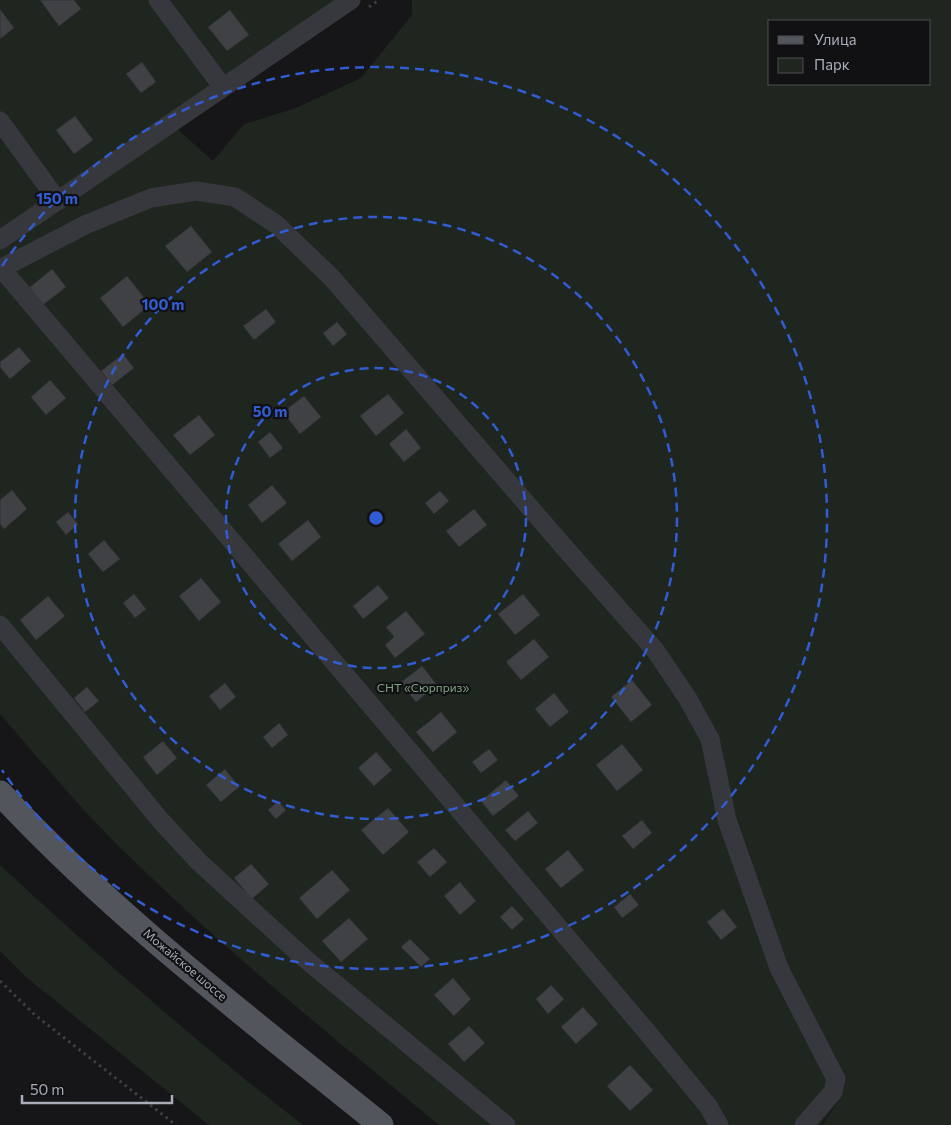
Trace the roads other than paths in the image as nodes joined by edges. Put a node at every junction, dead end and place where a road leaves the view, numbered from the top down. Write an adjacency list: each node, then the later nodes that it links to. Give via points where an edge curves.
1 (158, 0): 3 (street)
2 (351, 0): 3 (street)
3 (222, 86): 5 (street)
4 (0, 121): 5 (street)
5 (58, 200): 6 (street)
6 (0, 240)
7 (1, 268): 12 (street, via 647,1032 708,1106); 13 (street, via 87,224 151,198 196,191 235,197 277,225 332,278 655,650 688,699 710,740 727,820 779,968 836,1079 834,1092)
8 (0, 625): 11 (street, via 198,861 302,957)
9 (0, 793): 10 (main road, Можайское шоссе, via 45,842 117,907 206,984)
10 (381, 1125)
11 (506, 1125)
12 (719, 1125)
13 (804, 1125)

